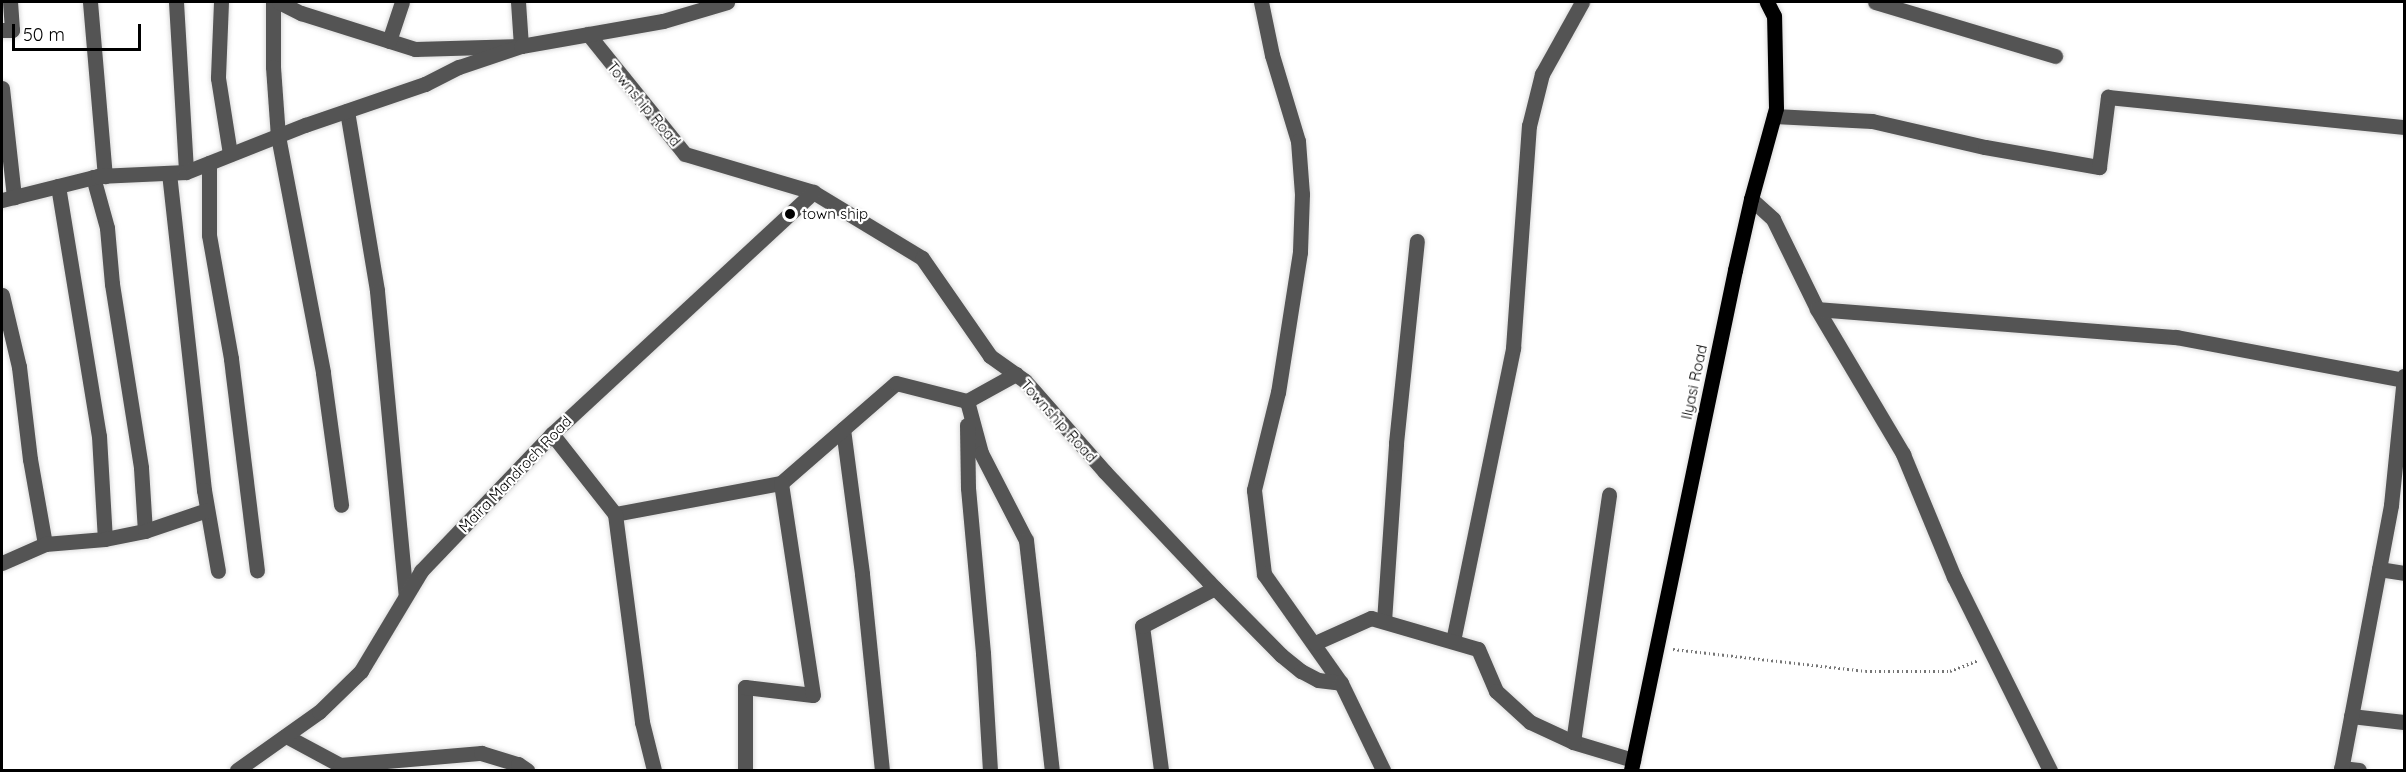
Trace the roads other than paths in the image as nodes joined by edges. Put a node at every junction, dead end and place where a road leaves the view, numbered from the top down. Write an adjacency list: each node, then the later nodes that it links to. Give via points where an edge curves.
1 (10, 2): 14 (street, via 12,30)
2 (90, 2): 28 (street)
3 (176, 2): 26 (street)
4 (221, 2): 24 (street, via 218,78)
5 (273, 2): 23 (street)
6 (279, 2): 16 (street, via 300,13)
7 (402, 2): 16 (street)
8 (518, 2): 17 (street)
9 (727, 2): 15 (street, via 663,21)
10 (1261, 2): 59 (street, via 1272,56 1298,141 1302,194 1300,252 1278,392 1254,490 1264,574)
11 (1582, 2): 58 (street, via 1542,74 1529,126 1513,348)
12 (1767, 2): 21 (main road, Ilyasi Road, via 1774,16)
13 (1875, 2): 18 (street)
14 (2, 30)
15 (588, 34): 17 (street); 30 (street, Township Road, via 685,154)
16 (389, 41): 17 (street, via 415,49)
17 (521, 46): 20 (street)
18 (2055, 56)
19 (2, 88): 31 (street)
20 (347, 111): 23 (street); 56 (street, via 377,291)
21 (1774, 116): 22 (street, via 1872,121 1985,147 2099,167 2108,97); 32 (main road, Ilyasi Road)
22 (2404, 127)
23 (278, 136): 24 (street); 43 (street, via 323,373)
24 (230, 154): 25 (street)
25 (209, 163): 26 (street); 52 (street, via 209,235 231,359)
26 (186, 172): 27 (street)
27 (169, 173): 28 (street); 45 (street)
28 (99, 177): 29 (street); 47 (street, via 141,468)
29 (57, 186): 31 (street); 48 (street, via 99,436)
30 (813, 192): 36 (street, Township Road, via 922,258 990,356); 40 (street, Maira Mandroch Road)
31 (8, 199)
32 (1751, 199): 35 (street, via 1773,219); 65 (main road, Ilyasi Road)
33 (1417, 241): 57 (street, via 1396,443)
34 (2, 295): 49 (street, via 19,367)
35 (1817, 309): 37 (street, via 2176,337); 76 (street, via 1903,454 1954,577)
36 (1016, 374): 38 (street); 55 (street, Township Road)
37 (2404, 378): 44 (street)
38 (967, 401): 39 (street, via 896,383); 72 (street, via 968,488); 73 (street, via 981,453 1026,540)
39 (843, 429): 41 (street); 71 (street)
40 (552, 434): 46 (street); 56 (street, Maira Mandroch Road, via 421,571)
41 (781, 483): 46 (street); 70 (street, via 813,695 745,687)
42 (1609, 495): 64 (street)
43 (341, 505)
44 (2398, 506): 51 (street)
45 (207, 510): 47 (street); 53 (street)
46 (615, 514): 69 (street, via 642,722)
47 (145, 531): 48 (street)
48 (105, 539): 49 (street)
49 (45, 544): 50 (street)
50 (2, 563)
51 (2379, 569): 54 (street); 61 (street)
52 (257, 570)
53 (218, 571)
54 (2404, 573)
55 (1215, 588): 60 (street, Township Road, via 1301,671 1318,680); 74 (street, via 1142,626)
56 (406, 595): 63 (street, Maira Mandroch Road, via 361,671 319,712)
57 (1384, 621): 58 (street); 59 (street, via 1371,618)
58 (1453, 641): 64 (street, via 1479,649 1496,691 1530,722)
59 (1315, 643): 60 (street)
60 (1341, 683): 75 (street)
61 (2350, 716): 62 (street); 66 (street)
62 (2404, 722)
63 (286, 736): 67 (street, Maira Mandroch Road); 68 (street, via 340,765 481,753 518,764)
64 (1572, 742): 65 (street)
65 (1632, 765)
66 (2341, 769): 77 (street)
67 (237, 771)
68 (527, 771)
69 (654, 771)
70 (745, 771)
71 (882, 771)
72 (990, 771)
73 (1052, 771)
74 (1161, 771)
75 (1383, 771)
76 (2050, 771)
77 (2359, 771)

